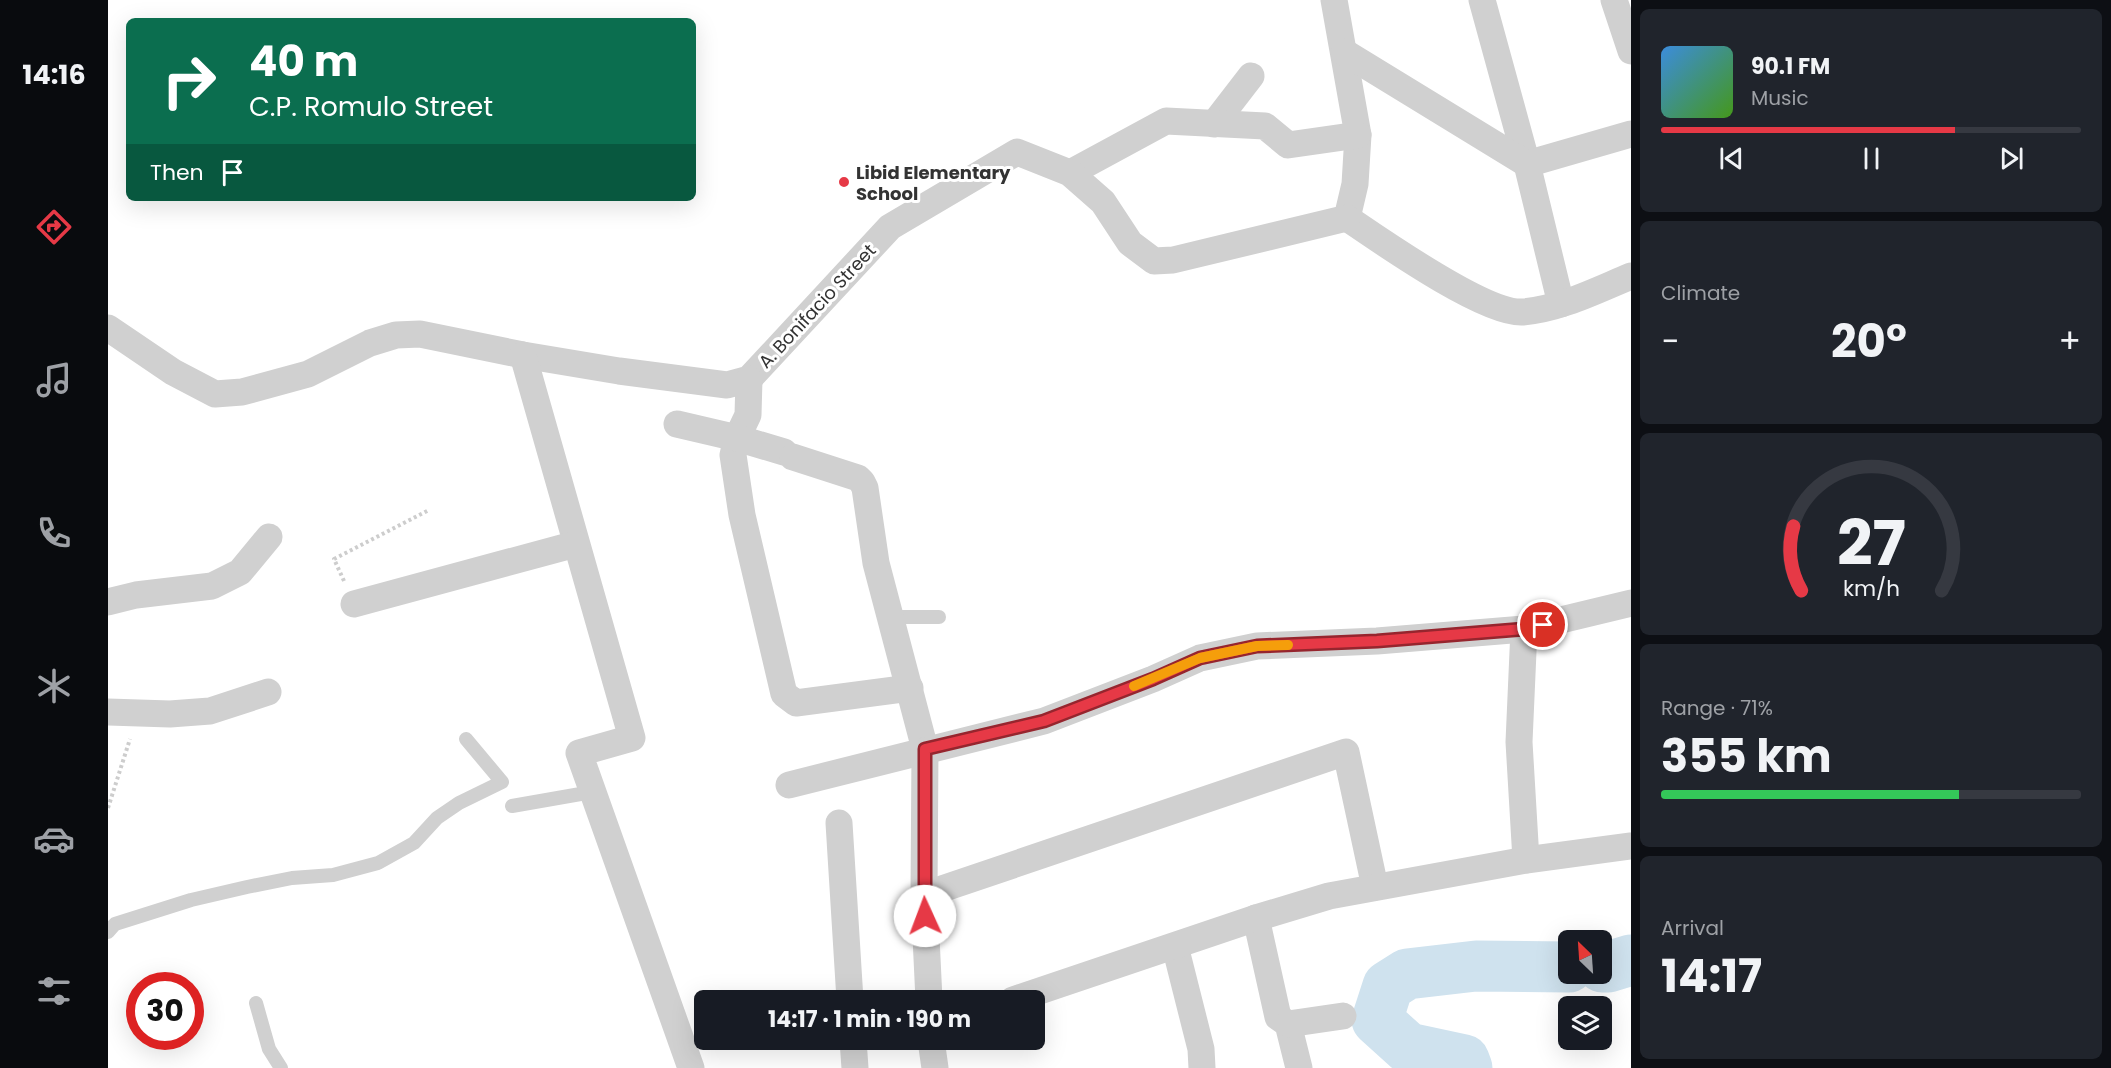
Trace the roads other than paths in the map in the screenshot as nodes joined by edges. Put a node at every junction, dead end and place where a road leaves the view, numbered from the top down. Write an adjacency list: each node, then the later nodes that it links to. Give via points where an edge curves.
1 (1334, 0): 5 (street)
2 (1482, 0): 10 (street)
3 (1614, 0): 4 (street)
4 (1631, 51)
5 (1344, 52): 9 (street); 10 (street)
6 (1251, 76): 7 (street)
7 (1214, 124): 9 (street, via 1265,126 1288,145); 11 (street, via 1166,121)
8 (1631, 134): 10 (street)
9 (1358, 135): 12 (street, via 1355,184)
10 (1527, 164): 14 (street)
11 (1070, 173): 12 (street, A. Bonifacio Street, via 1103,202 1130,243 1154,261 1173,260); 17 (street, A. Bonifacio Street, via 1017,152 890,227)
12 (1347, 218): 14 (street, via 1485,303 1521,313)
13 (1631, 276): 14 (street)
14 (1561, 304)
15 (108, 328): 16 (street, A. Bonifacio Street, via 173,372 215,394 242,392 308,374 370,343 396,335 420,334)
16 (524, 355): 17 (street, A. Bonifacio Street, via 727,385); 21 (street)
17 (749, 379): 19 (street, via 748,415)
18 (677, 424): 19 (street)
19 (737, 438): 25 (street, via 862,482); 28 (street, via 733,455 742,515 784,694 796,703)
20 (269, 537): 22 (street, via 240,572 212,586)
21 (576, 544): 24 (street); 34 (street, via 632,738 579,753)
22 (108, 602)
23 (1631, 603): 27 (street)
24 (354, 604)
25 (890, 617): 26 (lane); 28 (street)
26 (939, 617)
27 (1524, 629): 32 (street, via 1245,649 1200,658 1044,721); 38 (street, via 1519,742)
28 (910, 688): 32 (street)
29 (268, 692): 30 (street, via 210,711)
30 (108, 712)
31 (466, 739): 42 (lane, via 502,782 459,803 437,818 414,843 378,863 333,875 292,878 191,900 115,924)
32 (925, 749): 33 (street); 40 (street)
33 (789, 785)
34 (592, 792): 35 (lane); 53 (street)
35 (512, 806)
36 (839, 824): 44 (street)
37 (1631, 846): 38 (street)
38 (1526, 860): 39 (street)
39 (1375, 887): 40 (street, via 1346,752); 41 (street)
40 (924, 895): 45 (street)
41 (1256, 918): 43 (street); 49 (street, via 1278,1017)
42 (108, 932)
43 (1175, 946): 46 (street); 56 (street, via 1201,1049)
44 (849, 990)
45 (929, 990)
46 (1043, 990)
47 (256, 1003): 52 (lane, via 269,1049)
48 (1342, 1016): 49 (street)
49 (1288, 1024): 57 (street)
50 (854, 1050): 54 (street)
51 (933, 1050): 55 (street)
52 (281, 1068)
53 (690, 1068)
54 (855, 1068)
55 (935, 1068)
56 (1202, 1068)
57 (1299, 1068)

